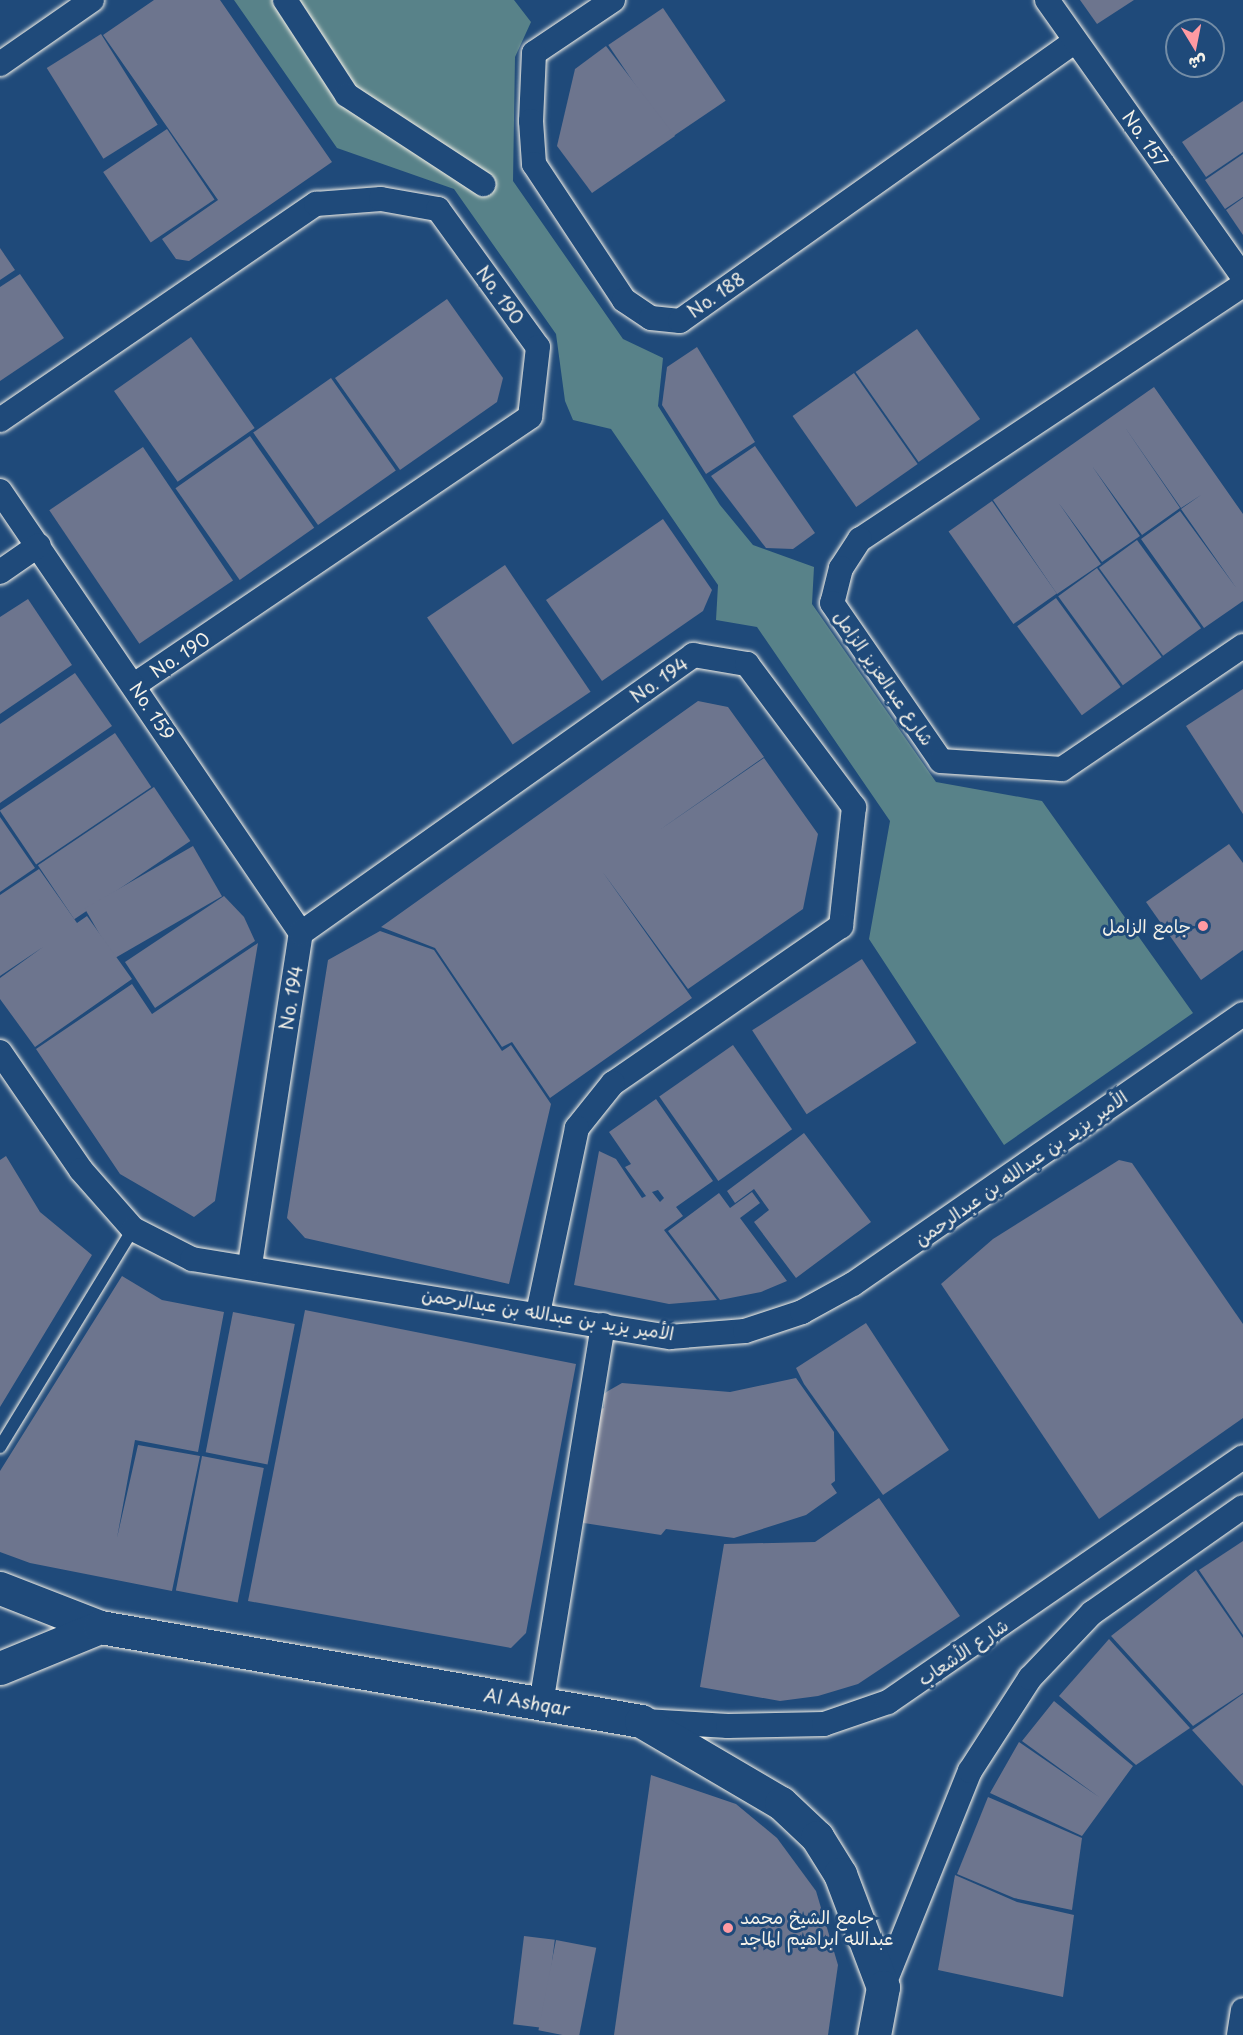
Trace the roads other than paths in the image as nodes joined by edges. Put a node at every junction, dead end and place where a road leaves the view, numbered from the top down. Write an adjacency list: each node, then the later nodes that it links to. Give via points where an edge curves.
1 (92, 0): 6 (street)
2 (285, 0): 7 (street, via 347,95)
3 (613, 0): 5 (street, No. 188, via 534,53 534,164 624,300 651,318 680,321)
4 (1047, 0): 5 (street, No. 157)
5 (1075, 41): 8 (street, No. 157)
6 (0, 64)
7 (483, 184)
8 (1243, 277)
9 (1243, 285): 14 (street, شارع عبدالعزيز الزامل, via 860,539 841,568 832,603 941,761 1062,769)
10 (0, 420): 15 (street, No. 190, via 316,204 381,199 438,208 538,347 530,417)
11 (0, 491): 12 (street, No. 159)
12 (39, 545): 13 (street); 15 (street, No. 159)
13 (0, 572)
14 (1243, 646)
15 (134, 685): 16 (street, No. 159)
16 (301, 933): 20 (street, No. 194); 21 (street, No. 194, via 693,655 747,664 854,807 841,926 614,1083 577,1128)
17 (1243, 1014): 22 (street, الأمير يزيد بن عبدالله بن عبدالرحمن, via 853,1284 802,1312 745,1331 670,1337)
18 (0, 1052): 19 (street, الأمير يزيد بن عبدالله بن عبدالرحمن, via 81,1170)
19 (133, 1228): 20 (street, الأمير يزيد بن عبدالله بن عبدالرحمن, via 192,1258); 23 (lane)
20 (250, 1266): 21 (street, الأمير يزيد بن عبدالله بن عبدالرحمن)
21 (538, 1313): 22 (street, الأمير يزيد بن عبدالله بن عبدالرحمن)
22 (603, 1325): 29 (street)
23 (0, 1447)
24 (1243, 1457): 30 (street, شارع الأشعاب, via 888,1702 824,1724 728,1726)
25 (1243, 1507): 31 (street, via 1092,1613 1030,1678 970,1771)
26 (0, 1588): 27 (street, Al Ashqar)
27 (100, 1627): 28 (street); 29 (street, Al Ashqar)
28 (0, 1668)
29 (540, 1704): 30 (street, Al Ashqar)
30 (641, 1721): 31 (street, Al Ashqar, via 782,1803 817,1837 840,1874)
31 (882, 1987): 33 (street, Al Ashqar)
32 (1243, 2010): 34 (street)
33 (874, 2035)
34 (1239, 2035)

